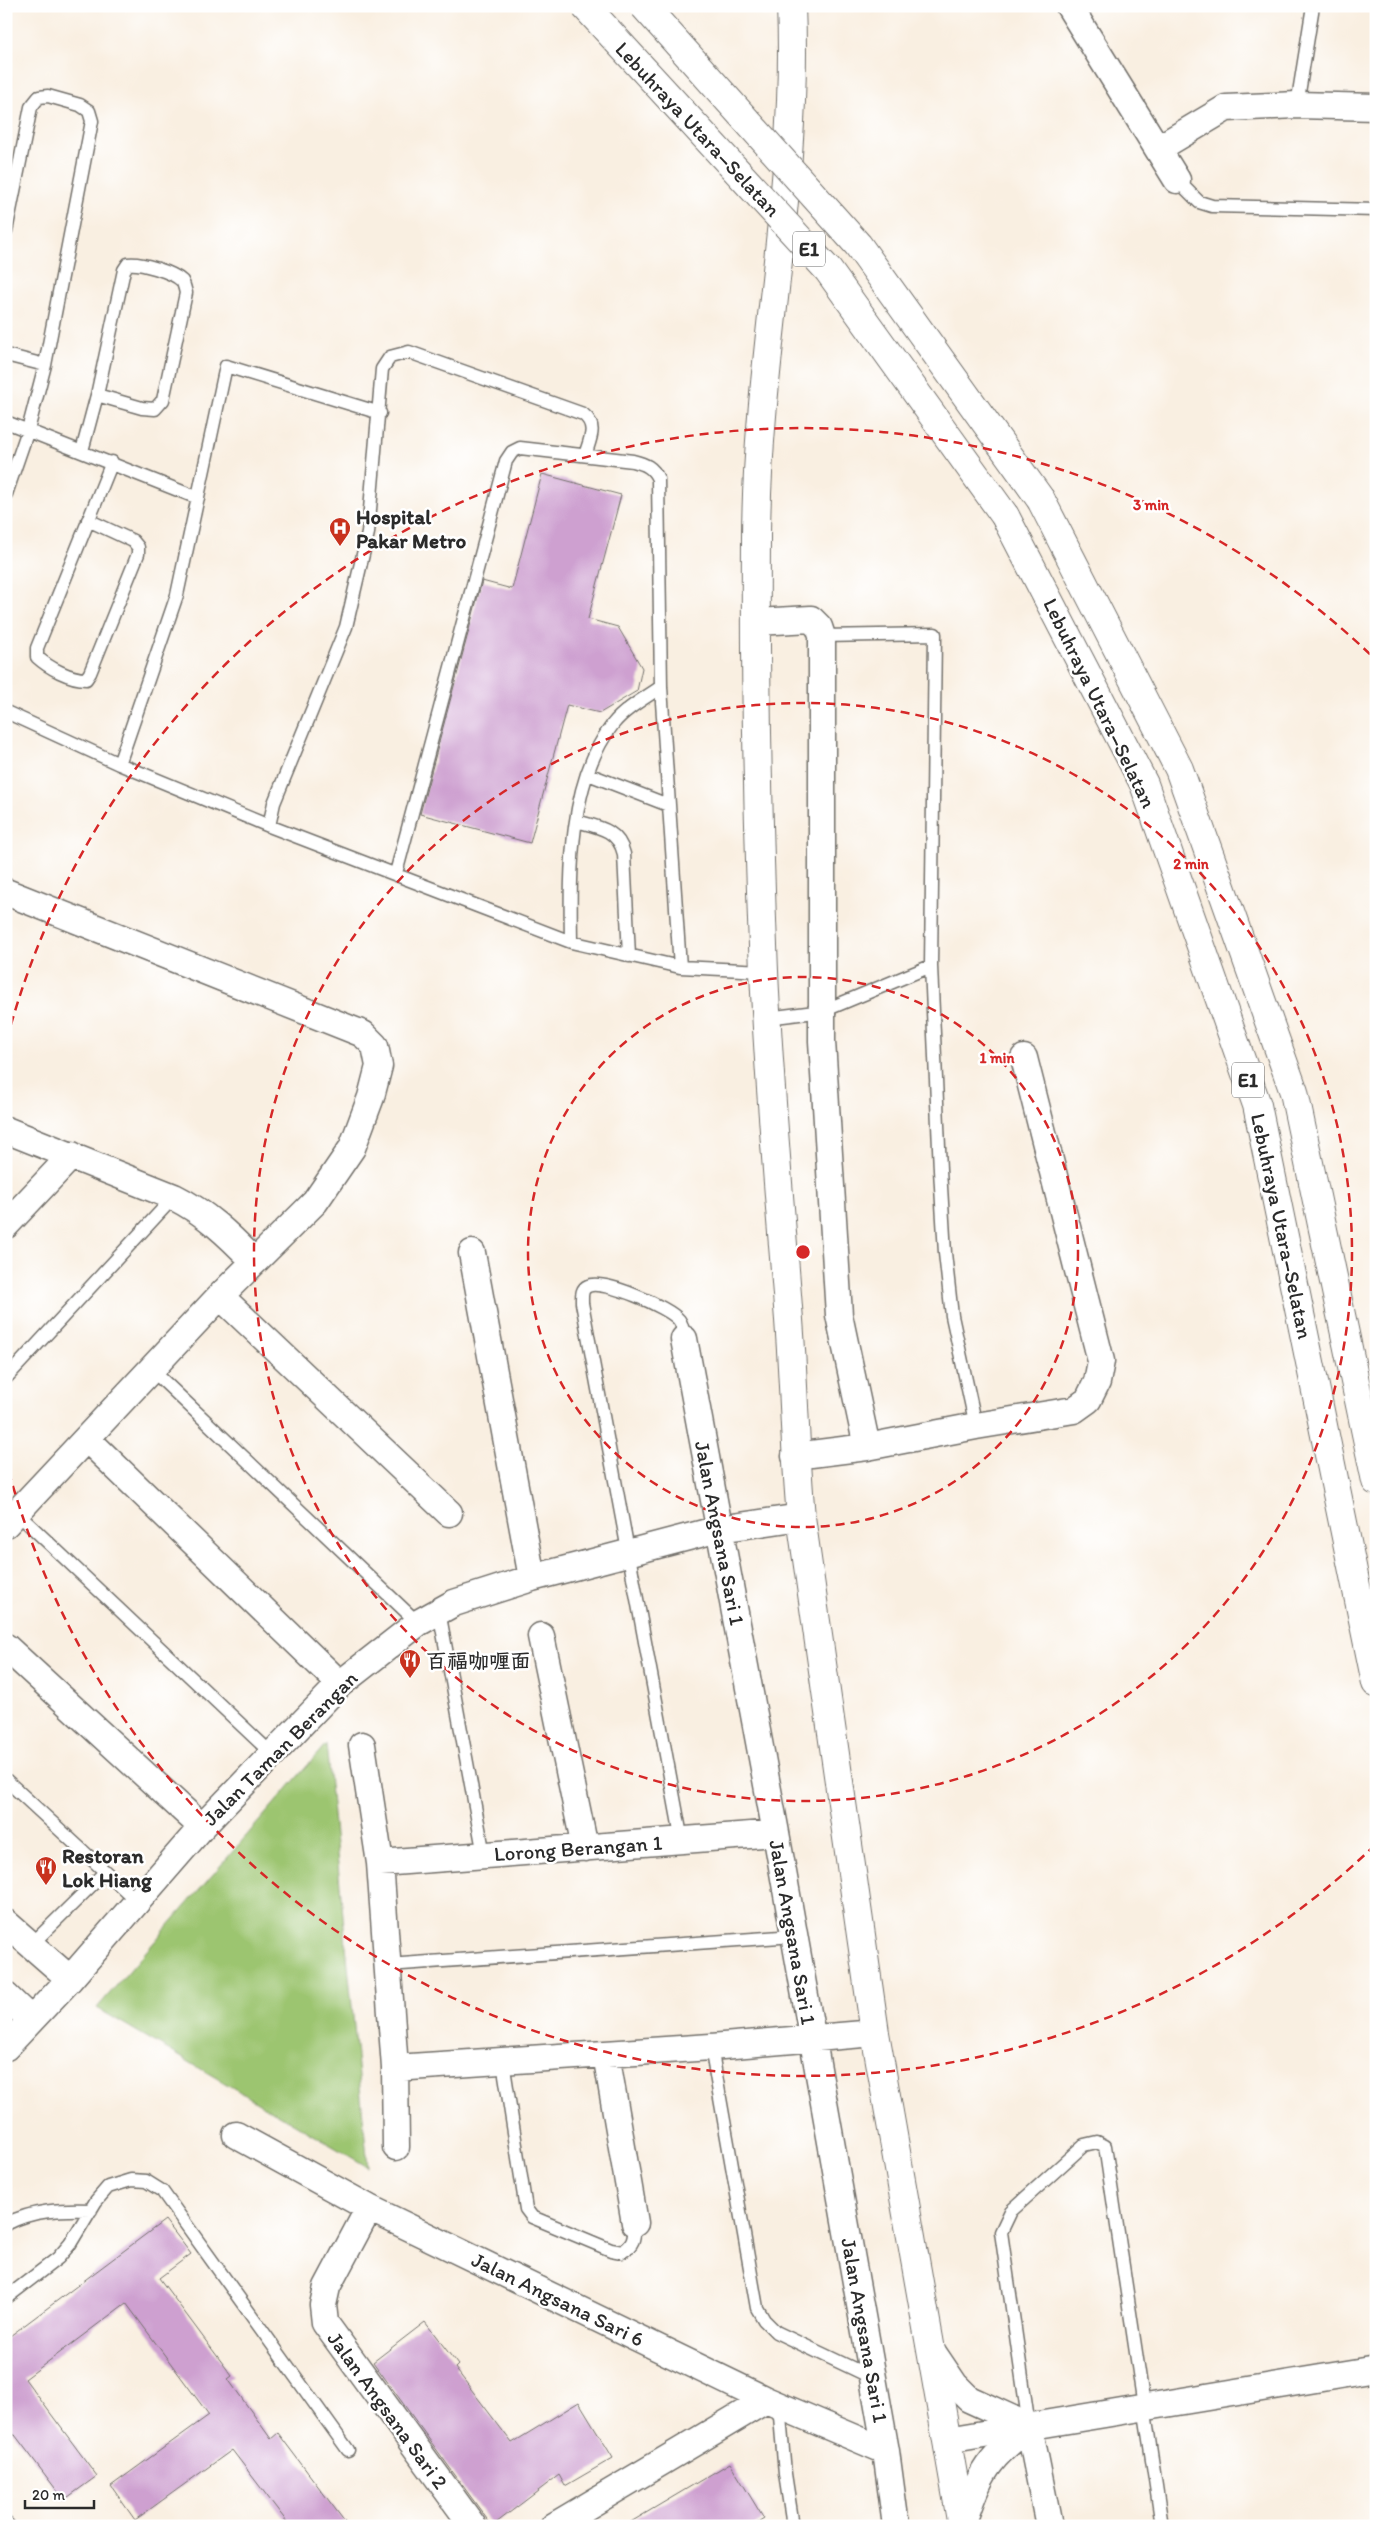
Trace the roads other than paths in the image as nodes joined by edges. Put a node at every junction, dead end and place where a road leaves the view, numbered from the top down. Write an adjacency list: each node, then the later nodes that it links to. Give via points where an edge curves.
1 (584, 6): 67 (main road, Lebuhraya Utara–Selatan / E1, bridge, via 828,270 1005,516 1144,784 1257,1105)
2 (644, 6): 57 (main road, Lebuhraya Utara–Selatan / E1, bridge, via 858,245 1041,500 1179,769 1294,1092)
3 (791, 6): 24 (main road, via 793,107 761,445 756,534)
4 (1069, 6): 8 (street)
5 (1313, 6): 6 (lane)
6 (1297, 105): 7 (street); 8 (street, via 1226,108)
7 (1376, 106)
8 (1159, 148): 9 (street)
9 (1177, 180): 10 (lane, via 1199,202 1212,206)
10 (1376, 210)
11 (6, 231): 13 (lane, via 31,107 39,98 48,96 80,105 89,111 92,121)
12 (6, 355): 13 (lane)
13 (45, 365): 17 (lane)
14 (97, 395): 14 (lane, via 124,270 128,264 136,263 183,282 186,293 163,400 155,409); 18 (lane)
15 (380, 413): 19 (lane, via 382,369 390,357 409,352 583,414 593,428); 22 (lane, via 226,366); 32 (lane, via 368,532 346,627 274,804)
16 (6, 422): 17 (lane)
17 (28, 430): 18 (lane); 21 (lane)
18 (82, 451): 20 (lane)
19 (585, 455): 26 (lane, via 645,464 654,470 658,479); 33 (lane, via 520,448 512,452 506,461)
20 (112, 462): 22 (lane); 23 (lane)
21 (7, 490)
22 (198, 498): 28 (lane, via 177,595)
23 (88, 520): 23 (lane, via 37,657 77,679 86,679 90,673 138,554 133,540)
24 (758, 622): 25 (street, via 811,619); 39 (main road, via 757,721)
25 (822, 636): 37 (lane, via 935,634); 40 (street)
26 (661, 687): 29 (lane, via 637,702 613,724 600,744); 30 (lane)
27 (6, 712): 28 (lane)
28 (119, 764): 32 (lane)
29 (588, 774): 30 (lane); 31 (lane)
30 (668, 804): 38 (lane)
31 (576, 821): 35 (lane, via 570,891); 36 (lane, via 604,829 622,844)
32 (269, 826): 33 (lane)
33 (396, 873): 35 (lane)
34 (6, 892): 48 (street, via 362,1034 375,1046 379,1066 352,1148 315,1202)
35 (571, 942): 36 (lane)
36 (629, 956): 38 (lane)
37 (931, 966): 40 (lane); 53 (lane, via 945,1252 952,1316)
38 (680, 967): 39 (lane)
39 (764, 971): 41 (main road)
40 (823, 1010): 41 (lane); 55 (street, via 822,1041 839,1315)
41 (767, 1018): 56 (main road, via 792,1361)
42 (1024, 1058): 53 (street, via 1101,1361 1097,1382 1088,1400 1074,1410)
43 (6, 1130): 44 (street)
44 (72, 1155): 45 (street); 46 (street)
45 (174, 1196): 48 (street, via 218,1225); 52 (lane)
46 (6, 1225)
47 (472, 1253): 63 (street)
48 (254, 1261): 49 (street)
49 (220, 1296): 51 (street); 58 (street)
50 (684, 1338): 61 (street, Jalan Angsana Sari 1); 62 (lane, via 679,1320 659,1306 612,1287 592,1284 586,1286 582,1293)
51 (151, 1369): 54 (street); 64 (lane)
52 (6, 1378)
53 (976, 1426): 55 (street)
54 (87, 1439): 60 (street); 68 (street)
55 (866, 1447): 56 (street)
56 (795, 1456): 59 (main road)
57 (1376, 1481)
58 (449, 1513)
59 (801, 1517): 61 (street, Jalan Taman Berangan); 87 (main road)
60 (12, 1519): 70 (lane)
61 (719, 1528): 62 (street, Jalan Taman Berangan); 73 (street, Jalan Angsana Sari 1)
62 (629, 1554): 63 (street, Jalan Taman Berangan); 74 (lane)
63 (532, 1578): 64 (street, Jalan Taman Berangan, via 454,1602)
64 (428, 1617): 68 (street, Jalan Taman Berangan); 76 (lane)
65 (541, 1636): 75 (street)
66 (6, 1647): 72 (street)
67 (1376, 1683)
68 (340, 1684): 70 (street, Jalan Taman Berangan)
69 (362, 1745): 77 (street)
70 (272, 1754): 72 (street, Jalan Taman Berangan)
71 (6, 1780): 78 (lane)
72 (202, 1827): 79 (street, Jalan Taman Berangan)
73 (776, 1833): 74 (street, Lorong Berangan 1); 81 (street, Jalan Angsana Sari 1)
74 (682, 1841): 75 (street, Lorong Berangan 1)
75 (585, 1848): 76 (street, Lorong Berangan 1)
76 (484, 1855): 77 (street, Lorong Berangan 1)
77 (380, 1863): 83 (street)
78 (104, 1872): 79 (lane); 82 (lane)
79 (137, 1901): 84 (street, Jalan Taman Berangan)
80 (6, 1923): 82 (street)
81 (794, 1936): 83 (lane); 88 (street, Jalan Angsana Sari 1)
82 (31, 1945): 84 (street)
83 (388, 1965): 93 (street)
84 (70, 1979): 86 (street, Jalan Taman Berangan)
85 (6, 1996): 86 (street)
86 (32, 2020): 89 (street, Jalan Taman Berangan)
87 (875, 2033): 88 (street); 101 (main road)
88 (812, 2037): 90 (street); 103 (street, Jalan Angsana Sari 1)
89 (6, 2046)
90 (710, 2047): 91 (street); 103 (lane, via 757,2308 776,2332)
91 (606, 2054): 92 (street); 98 (street)
92 (503, 2062): 93 (street); 98 (lane, via 526,2209 532,2217 622,2252 634,2241)
93 (395, 2068): 95 (street)
94 (236, 2135): 96 (street, Jalan Angsana Sari 6)
95 (396, 2147)
96 (369, 2208): 104 (street, Jalan Angsana Sari 6); 113 (street, Jalan Angsana Sari 2, via 327,2287 323,2305 325,2323)
97 (91, 2210): 99 (lane, via 47,2211 22,2216); 100 (lane, via 58,2258); 108 (lane, via 108,2187 132,2180 146,2181 162,2191)
98 (634, 2223)
99 (6, 2224)
100 (6, 2298)
101 (932, 2351): 106 (street, via 955,2385 969,2399); 107 (main road)
102 (1376, 2369): 105 (street)
103 (873, 2378): 109 (street, Jalan Angsana Sari 1)
104 (772, 2403): 109 (street, Jalan Angsana Sari 6); 114 (street); 115 (lane)
105 (1146, 2407): 106 (street); 106 (lane, via 1105,2146 1090,2142 1011,2211 1001,2232); 118 (lane)
106 (1029, 2426): 107 (street); 111 (street, via 985,2471); 117 (street)
107 (947, 2440): 111 (main road)
108 (348, 2450)
109 (886, 2451): 116 (street, Jalan Angsana Sari 1)
110 (6, 2523): 112 (lane)
111 (962, 2525)
112 (9, 2526)
113 (472, 2526)
114 (554, 2526)
115 (793, 2526)
116 (896, 2526)
117 (1049, 2526)
118 (1162, 2526)

